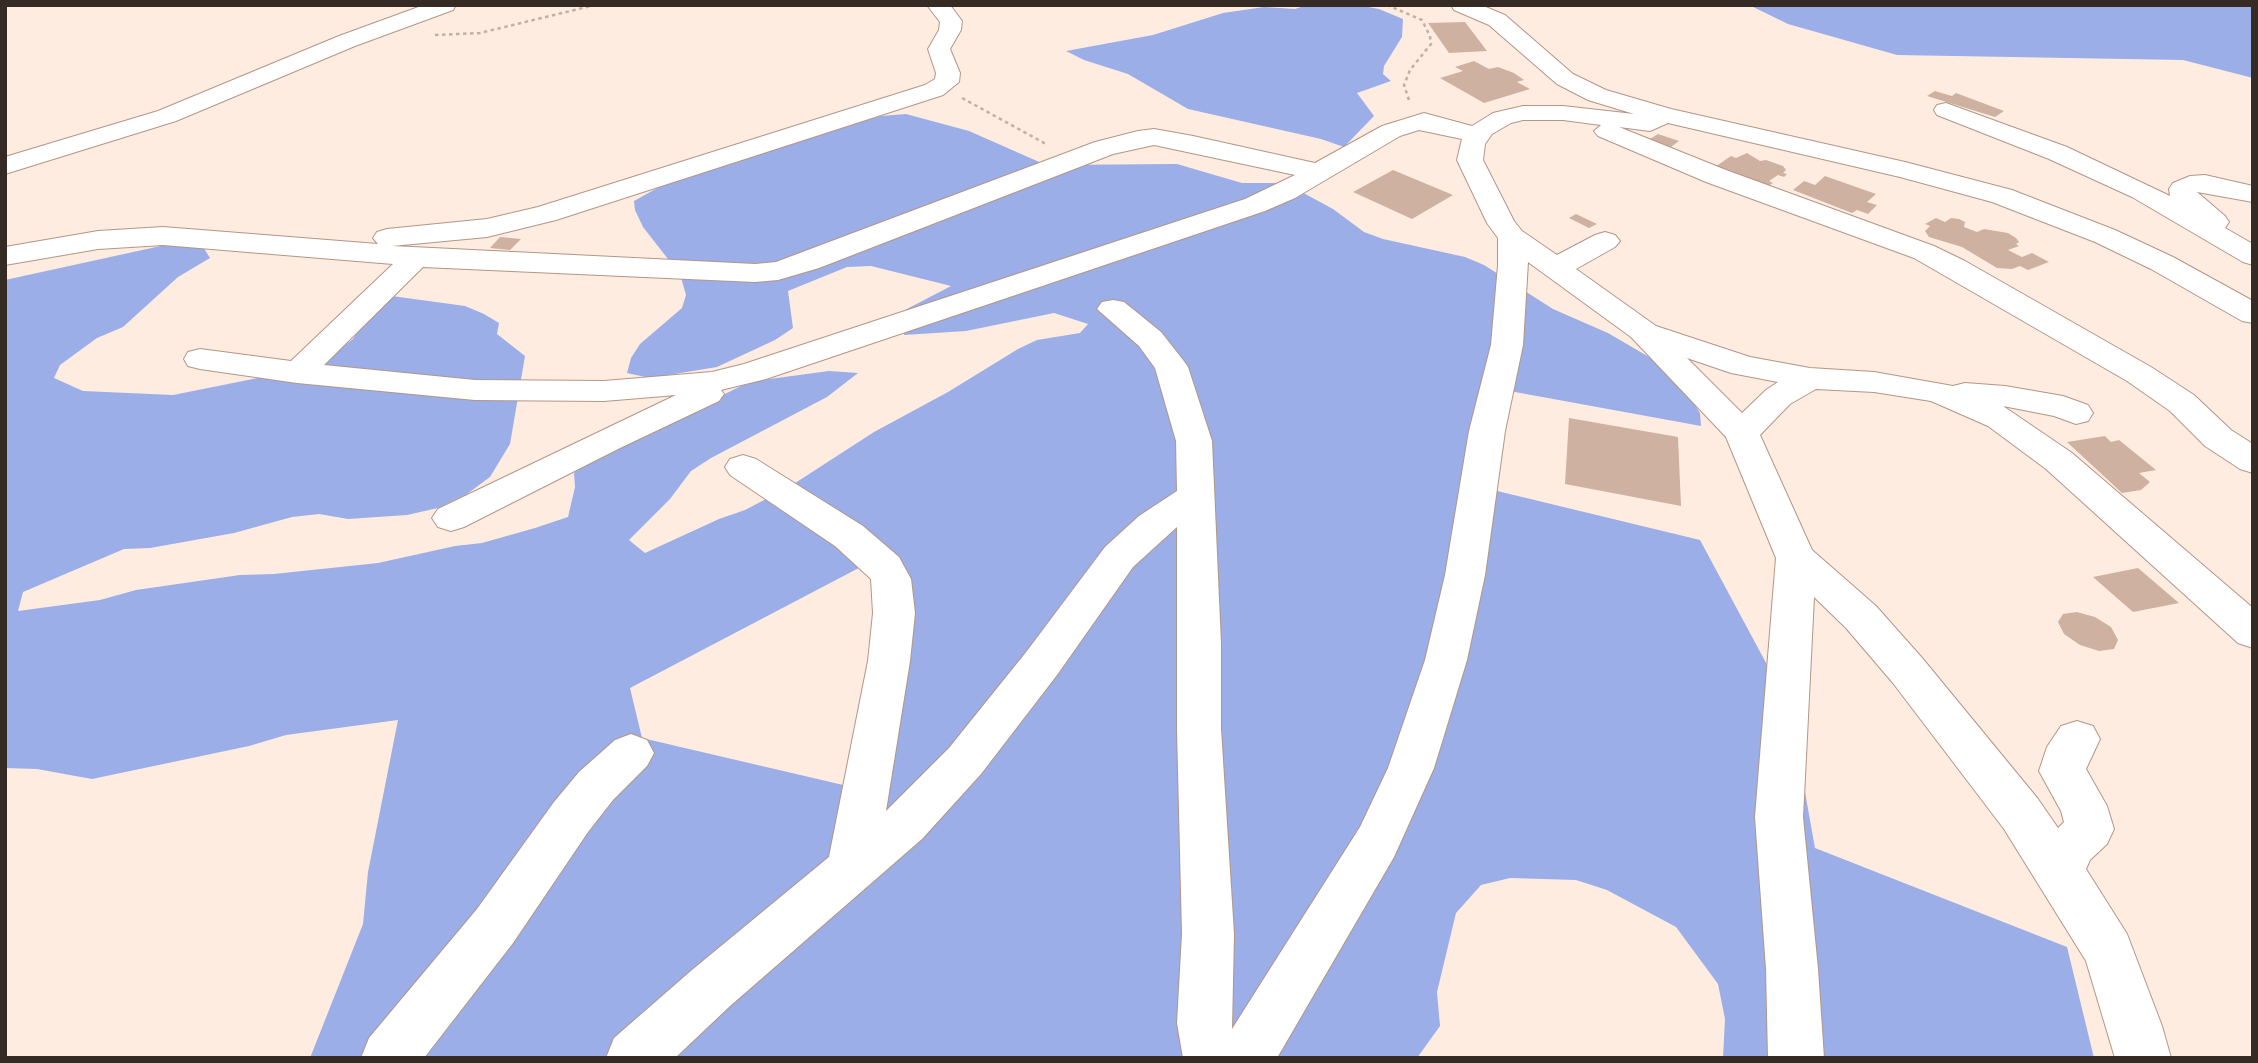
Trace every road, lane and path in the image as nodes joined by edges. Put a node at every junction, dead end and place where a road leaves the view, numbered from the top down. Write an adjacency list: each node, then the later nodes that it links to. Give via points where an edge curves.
1 (445, 5): 7 (street)
2 (595, 5): 7 (path, via 463,35)
3 (937, 5): 8 (street, via 951,22 939,49 947,82)
4 (1387, 5): 12 (path, via 1422,20 1430,36 1431,44 1404,85 1407,98 1426,112)
5 (1462, 5): 6 (street)
6 (1501, 13): 11 (street, via 1545,64 1572,84)
7 (378, 29): 15 (street, via 167,116)
8 (934, 90): 14 (path, via 961,97); 21 (street, via 546,214 486,228 403,235)
9 (1946, 110): 23 (street, via 2059,153 2141,191)
10 (1563, 113): 11 (street, via 1650,123); 13 (street, via 1502,118); 18 (street, via 1716,176)
11 (1665, 115): 28 (street, via 2002,196 2162,263)
12 (1424, 121): 13 (street); 16 (street, via 1391,131)
13 (1477, 135): 19 (street, via 1470,160)
14 (1074, 161): 16 (street, via 1122,142 1154,137); 24 (street, via 778,271 714,273)
15 (5, 166)
16 (1320, 172): 31 (street, via 1255,205)
17 (2253, 194): 23 (street, via 2205,183 2183,189 2184,197)
18 (1861, 228): 26 (street, via 1913,238); 37 (street, via 1954,267 2105,354 2182,403 2218,438)
19 (1512, 237): 25 (street); 50 (street, via 1507,345 1487,431 1465,575 1446,660 1412,768 1377,842)
20 (1605, 241): 25 (street)
21 (345, 248): 22 (street, via 163,236 99,240); 24 (street)
22 (5, 256)
23 (2253, 256)
24 (416, 258): 32 (street)
25 (1555, 268): 29 (street)
26 (2004, 275)
27 (1113, 309): 39 (street, via 1150,339 1171,367 1194,441)
28 (2253, 314)
29 (1642, 330): 33 (street, via 1743,366); 36 (street)
30 (200, 359): 32 (street)
31 (754, 372): 32 (street, via 712,382 604,391 475,390); 40 (street)
32 (297, 373)
33 (1810, 378): 34 (street); 36 (street, via 1778,397)
34 (1939, 392): 35 (street, via 2005,396); 42 (street, via 2000,418 2059,461)
35 (2076, 413)
36 (1742, 433): 41 (street)
37 (2253, 461)
38 (743, 467): 45 (street, via 849,536 885,567 891,579 894,613 889,661)
39 (1196, 496): 45 (street, via 1153,525 1119,557 965,761 905,824); 49 (street, via 1208,934 1204,1023)
40 (451, 518)
41 (1796, 558): 46 (street, via 1861,617 1908,671 2021,814); 51 (street, via 1779,817)
42 (2253, 632)
43 (2077, 740): 46 (street, via 2062,771 2083,806 2090,829 2072,846)
44 (631, 753): 47 (street, via 580,807 495,926)
45 (852, 868): 48 (street)
46 (2060, 872): 52 (street, via 2109,951)
47 (389, 1058)
48 (634, 1058)
49 (1211, 1058)
50 (1246, 1058)
51 (1796, 1058)
52 (2143, 1058)

